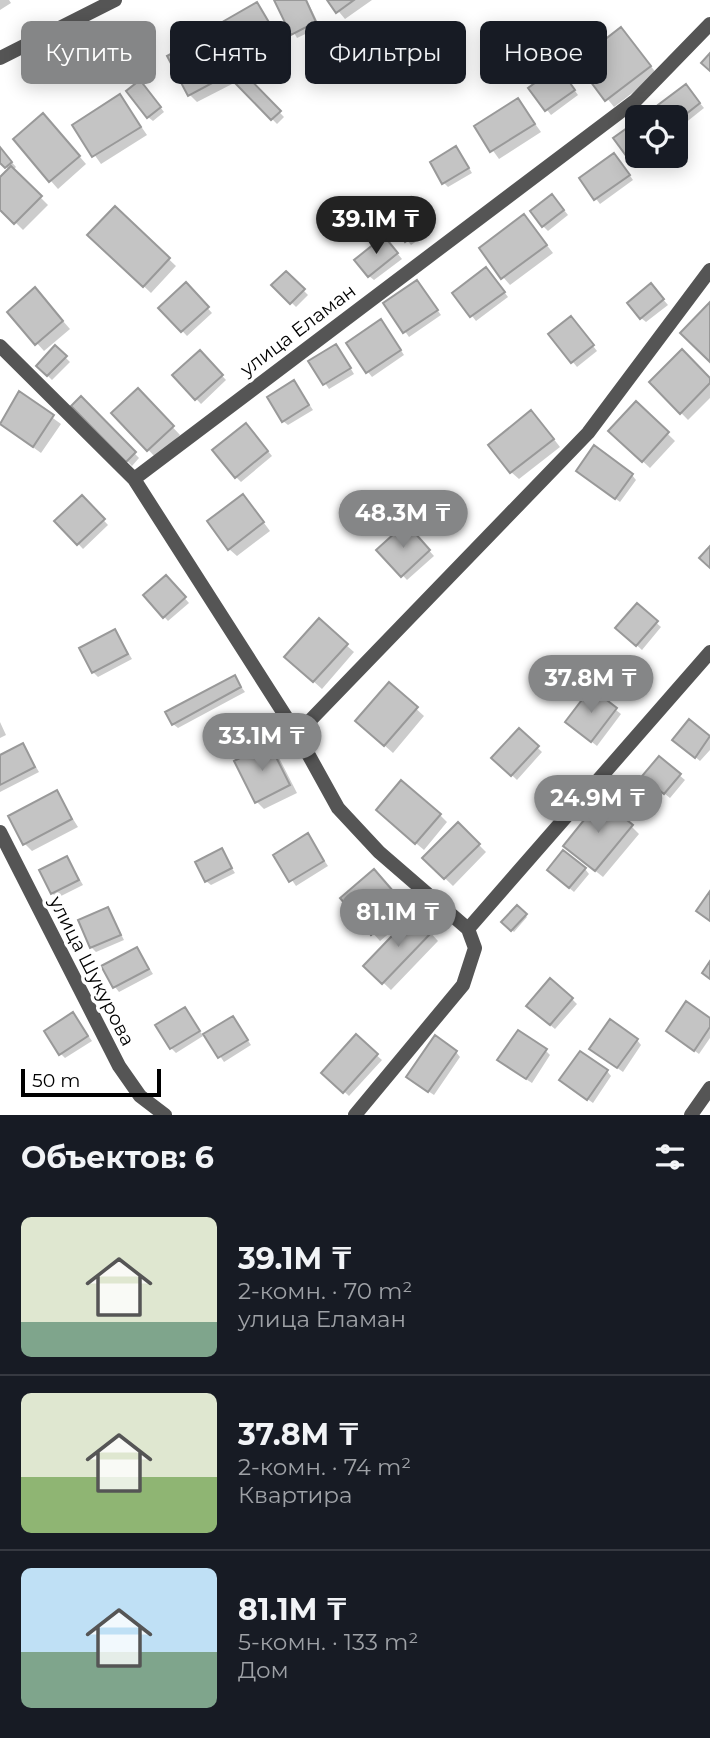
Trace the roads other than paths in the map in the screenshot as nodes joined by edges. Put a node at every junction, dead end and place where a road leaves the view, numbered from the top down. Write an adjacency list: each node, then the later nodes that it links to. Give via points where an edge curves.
1 (115, 0): 3 (street)
2 (710, 24): 6 (street, улица Еламан, via 636,100)
3 (0, 58)
4 (710, 270): 8 (street, via 587,433)
5 (0, 346): 6 (street)
6 (134, 479): 8 (street)
7 (710, 652): 10 (street)
8 (297, 734): 10 (street, via 338,808 379,852)
9 (0, 832): 12 (street, улица Шукурова, via 119,1066 141,1096)
10 (468, 929): 13 (street, via 475,948 463,985)
11 (710, 1088): 14 (street)
12 (166, 1115)
13 (355, 1115)
14 (691, 1115)

